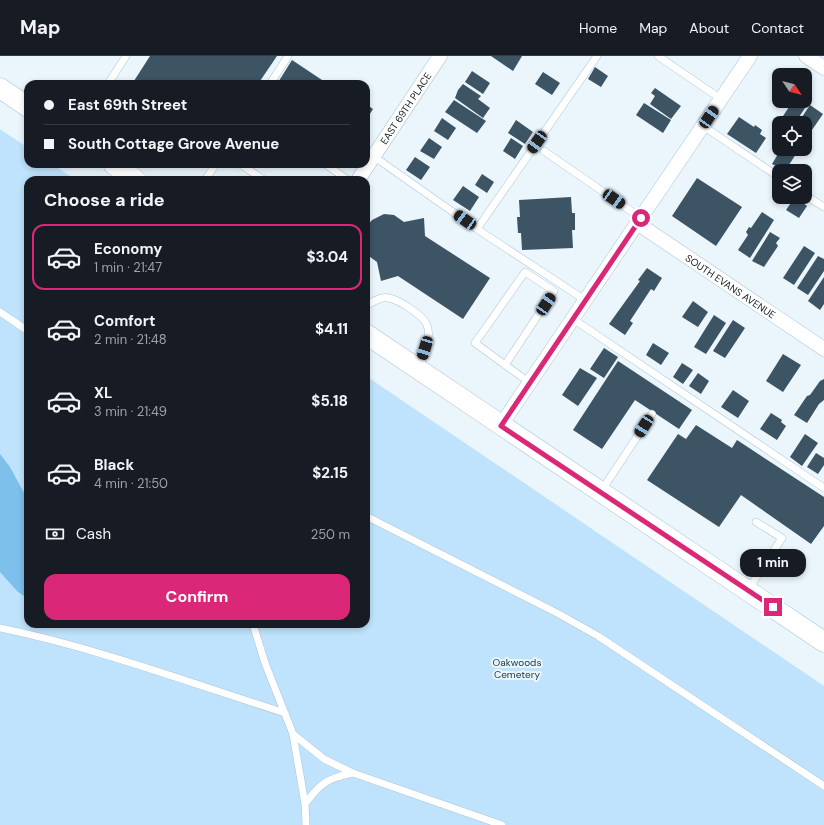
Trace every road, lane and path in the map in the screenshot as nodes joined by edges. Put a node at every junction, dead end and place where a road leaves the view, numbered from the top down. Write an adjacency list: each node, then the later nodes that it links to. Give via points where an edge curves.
1 (126, 56): 9 (lane)
2 (288, 56): 10 (lane)
3 (440, 56): 16 (street, EAST 69TH PLACE)
4 (597, 56): 27 (lane)
5 (658, 56): 12 (lane)
6 (750, 56): 12 (street)
7 (806, 56): 8 (street)
8 (824, 68)
9 (111, 80)
10 (273, 80)
11 (0, 88): 13 (main road)
12 (721, 98): 14 (street)
13 (24, 104)
14 (703, 126): 20 (lane); 26 (street)
15 (544, 151): 26 (lane)
16 (370, 154): 27 (lane)
17 (118, 168): 21 (main road)
18 (246, 168): 22 (lane)
19 (330, 168): 23 (lane)
20 (772, 172)
21 (130, 176)
22 (258, 176)
23 (342, 176)
24 (812, 200): 25 (lane)
25 (824, 208)
26 (639, 221): 30 (street); 36 (street, SOUTH EVANS AVENUE)
27 (477, 229): 28 (lane)
28 (551, 278): 29 (lane); 30 (lane)
29 (546, 286): 37 (lane, via 554,291); 37 (lane, via 525,272 475,343)
30 (585, 300): 33 (street)
31 (370, 303): 38 (lane, via 388,297 412,309 427,324 428,337)
32 (0, 312): 34 (lane)
33 (573, 319): 39 (street); 42 (lane)
34 (24, 328)
35 (370, 337): 38 (main road)
36 (824, 349)
37 (505, 365): 39 (lane)
38 (418, 370): 41 (main road)
39 (530, 383): 41 (street)
40 (652, 414): 43 (lane)
41 (501, 426): 43 (main road)
42 (824, 488)
43 (600, 492): 46 (main road)
44 (370, 518): 53 (lane, via 598,636)
45 (756, 522): 46 (lane, via 782,538)
46 (747, 590): 49 (main road)
47 (0, 628): 50 (lane, via 114,658)
48 (254, 628): 50 (lane)
49 (824, 642)
50 (285, 713): 51 (lane)
51 (293, 734): 52 (lane, via 324,759); 54 (lane)
52 (353, 773): 54 (lane, via 325,781 314,790); 56 (lane)
53 (824, 786)
54 (305, 804): 55 (lane)
55 (306, 825)
56 (502, 825)

